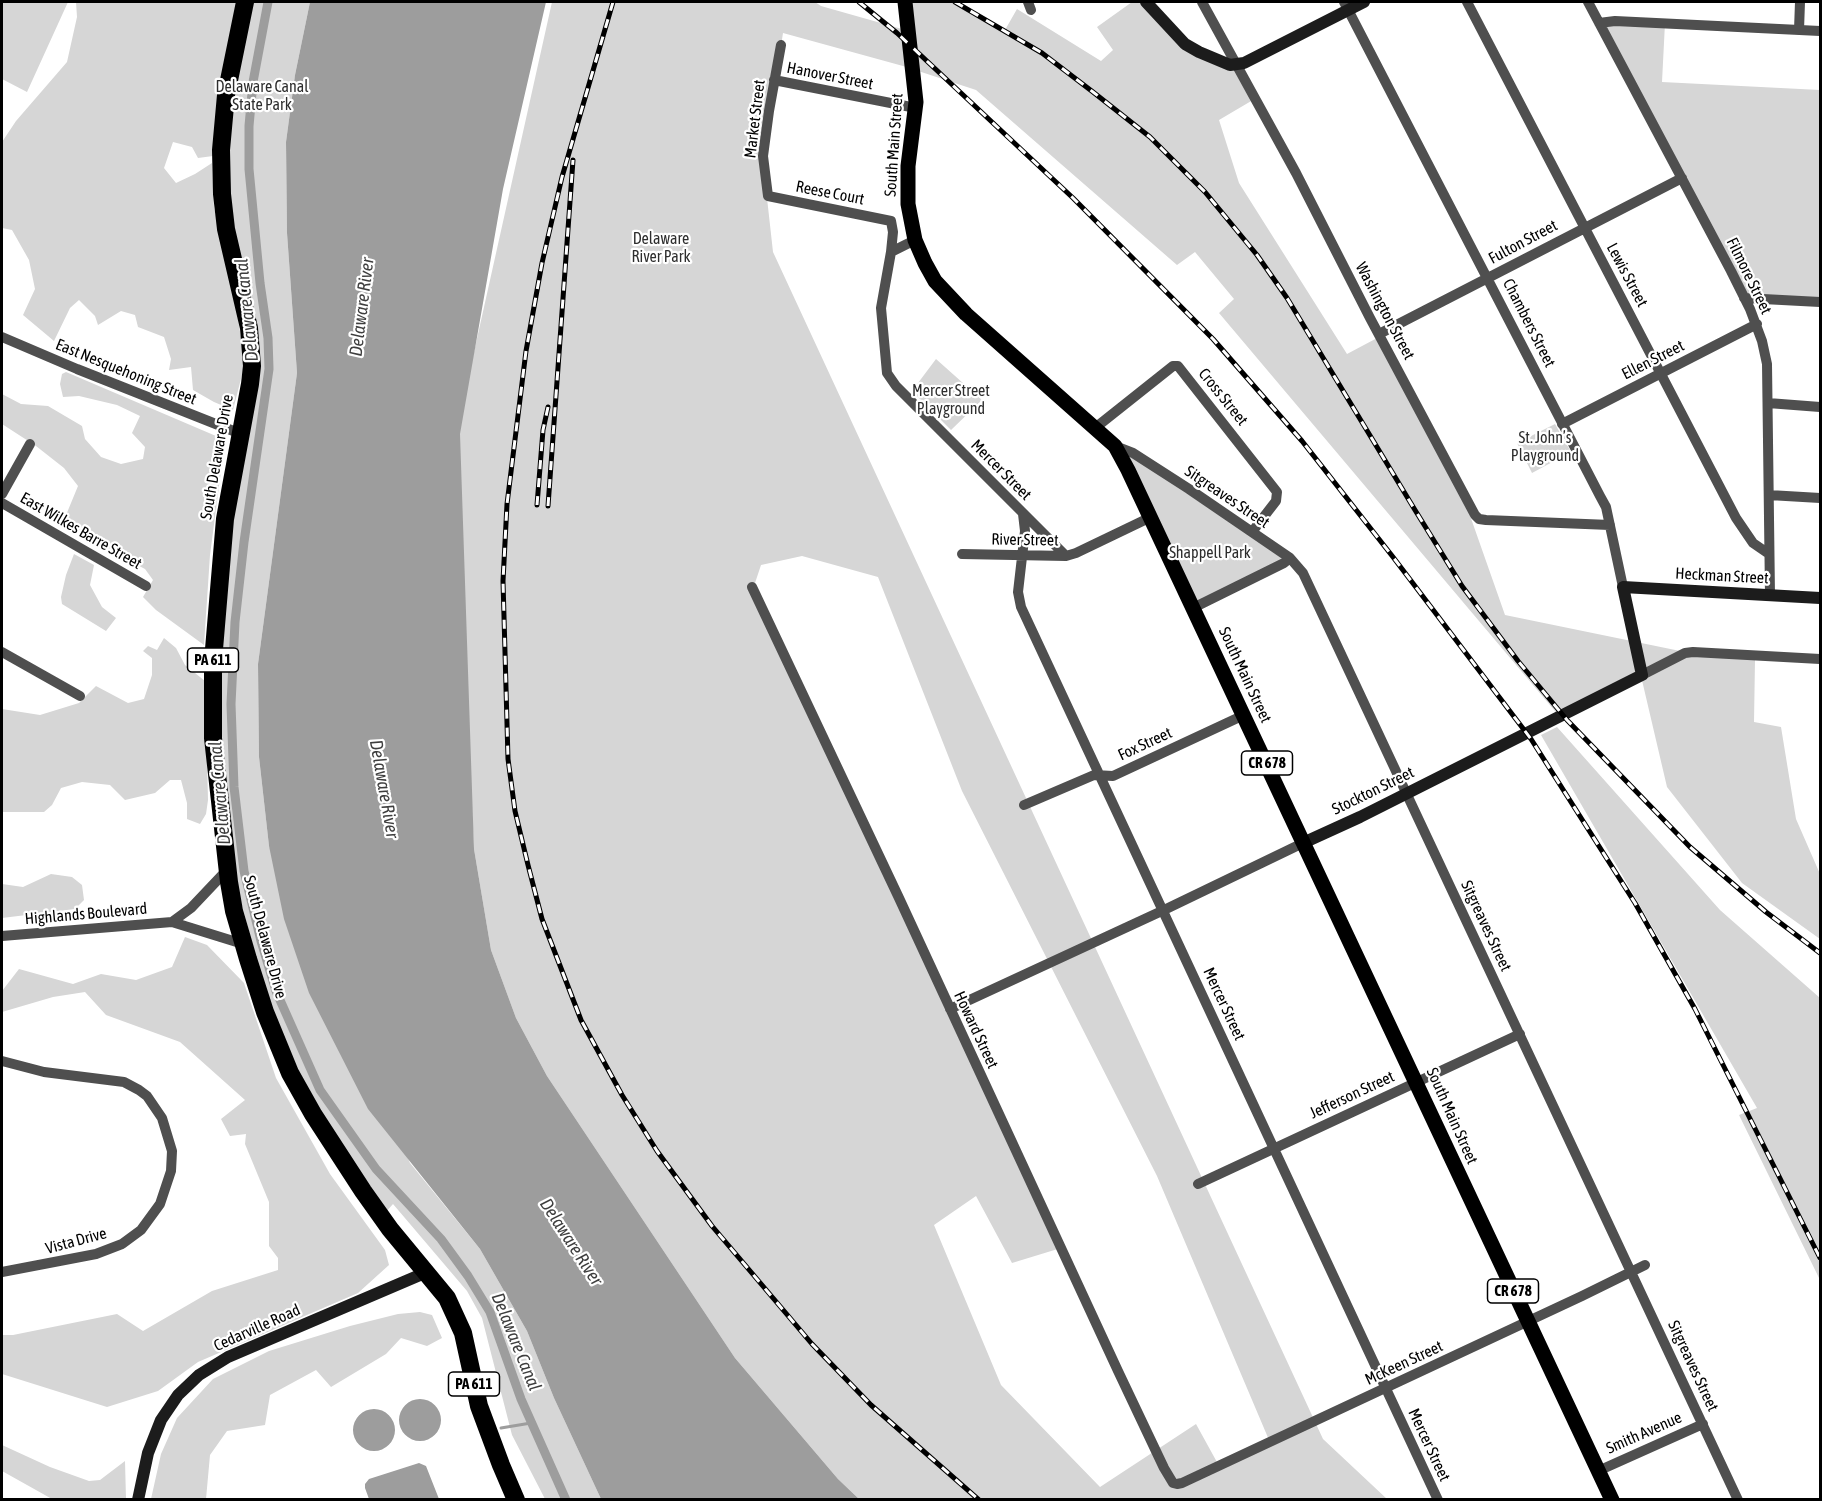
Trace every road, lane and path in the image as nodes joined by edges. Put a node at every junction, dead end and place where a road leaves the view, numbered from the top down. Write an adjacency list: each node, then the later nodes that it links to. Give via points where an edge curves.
1 (245, 2): 33 (highway, South Delaware Drive / PA 611, via 226,95 221,150 226,229 251,342 251,378)
2 (905, 2): 16 (main road, South Main Street)
3 (1146, 2): 14 (street, via 1185,44 1226,64)
4 (1202, 2): 14 (street, Washington Street)
5 (1364, 2): 9 (street)
6 (1467, 2): 19 (street, Lewis Street)
7 (1588, 2): 10 (street, Filmore Street)
8 (1800, 2): 11 (street)
9 (1346, 6): 14 (street); 22 (street, Chambers Street)
10 (1599, 22): 11 (street); 17 (street, Filmore Street)
11 (1799, 30): 12 (street)
12 (1821, 31)
13 (781, 45): 15 (street, Market Street)
14 (1238, 65): 26 (street, Washington Street)
15 (774, 80): 16 (street, Hanover Street); 18 (street, Market Street, via 764,156)
16 (916, 108): 20 (main road, South Main Street, via 907,190)
17 (1682, 178): 19 (street, Fulton Street); 23 (street, Filmore Street)
18 (768, 196): 21 (street, Reese Court, via 888,220 893,224)
19 (1584, 227): 22 (street, Fulton Street); 28 (street, Lewis Street)
20 (915, 240): 21 (street); 32 (main road, South Main Street, via 935,281 966,314)
21 (891, 252): 40 (street, Mercer Street, via 881,308 887,373)
22 (1488, 278): 26 (street, Fulton Street); 31 (street, Chambers Street)
23 (1744, 298): 24 (street); 25 (street, Filmore Street)
24 (1821, 302)
25 (1757, 324): 28 (street, Ellen Street); 29 (street, Filmore Street, via 1766,355)
26 (1379, 334): 42 (street, Washington Street, via 1479,519)
27 (2, 337): 33 (street, East Nesquehoning Street)
28 (1661, 373): 31 (street, Ellen Street); 45 (street, Lewis Street, via 1741,525 1753,543)
29 (1768, 403): 30 (street); 37 (street, Filmore Street)
30 (1821, 406)
31 (1562, 424): 42 (street, Chambers Street, via 1603,501)
32 (1095, 428): 35 (main road, South Main Street); 43 (street, Cross Street, via 1178,366 1277,492 1276,501)
33 (241, 434): 64 (highway, South Delaware Drive / PA 611, via 225,519 212,684 213,738)
34 (30, 444): 36 (street)
35 (1115, 446): 41 (main road, South Main Street / CR 678); 43 (street, Sitgreaves Street, via 1154,466)
36 (2, 494)
37 (1769, 495): 38 (street); 45 (street, Filmore Street)
38 (1821, 498)
39 (2, 503): 49 (street, East Wilkes Barre Street)
40 (1023, 514): 46 (street, Mercer Street); 47 (street, Mercer Street)
41 (1151, 517): 47 (street, River Street); 54 (main road, South Main Street / CR 678)
42 (1610, 525): 51 (street, Chambers Street)
43 (1252, 532): 48 (street, Sitgreaves Street)
44 (962, 554): 46 (street, River Street)
45 (1769, 554): 52 (street, Filmore Street)
46 (1021, 555): 47 (street, River Street); 60 (street, Mercer Street, via 1021,607)
47 (1066, 556)
48 (1290, 558): 54 (street); 61 (street, Sitgreaves Street, via 1309,584)
49 (146, 586)
50 (752, 587): 69 (street, Howard Street)
51 (1623, 587): 52 (street, Heckman Street); 57 (street, Chambers Street)
52 (1770, 595): 53 (street, Heckman Street)
53 (1821, 598)
54 (1193, 608): 59 (main road, South Main Street / CR 678)
55 (2, 652): 58 (street)
56 (1821, 659): 57 (street, Stockton Street, via 1693,652)
57 (1642, 675): 61 (street, Stockton Street)
58 (80, 696)
59 (1244, 715): 60 (street, Fox Street, via 1113,776); 63 (main road, South Main Street / CR 678)
60 (1098, 775): 62 (street, Fox Street); 65 (street, Mercer Street)
61 (1407, 792): 63 (street, Stockton Street); 70 (street, Sitgreaves Street)
62 (1024, 805)
63 (1303, 843): 65 (street, Stockton Street); 72 (main road, South Main Street / CR 678)
64 (227, 870): 66 (street, Highlands Boulevard); 68 (highway, South Delaware Drive / PA 611)
65 (1164, 910): 69 (street, Stockton Street); 73 (street, Mercer Street)
66 (172, 922): 67 (street, Highlands Boulevard); 68 (street, Highlands Boulevard)
67 (2, 936)
68 (243, 944): 78 (highway, South Delaware Drive / PA 611, via 276,1040 306,1103 377,1211)
69 (950, 1009): 83 (street, Howard Street, via 1169,1478)
70 (1520, 1034): 72 (street, Jefferson Street); 76 (street, Sitgreaves Street)
71 (2, 1061): 77 (street, Vista Drive, via 42,1071 124,1082 147,1096 162,1118 172,1151 171,1171 160,1204 141,1230 122,1244 96,1254)
72 (1417, 1082): 73 (street, Jefferson Street); 79 (main road, South Main Street / CR 678)
73 (1274, 1148): 74 (street, Jefferson Street); 80 (street, Mercer Street)
74 (1198, 1184)
75 (1645, 1265): 76 (street, McKeen Street)
76 (1632, 1271): 79 (street, McKeen Street); 81 (street, Sitgreaves Street)
77 (2, 1272)
78 (427, 1272): 84 (street, Cedarville Road, via 228,1357 199,1375 178,1395 161,1420 148,1453); 85 (highway, South Delaware Drive / PA 611, via 459,1321 479,1406)
79 (1527, 1321): 80 (street, McKeen Street); 82 (main road, South Main Street / CR 678)
80 (1386, 1388): 83 (street, McKeen Street); 86 (street, Mercer Street)
81 (1703, 1424): 82 (street, Smith Avenue); 88 (street, Sitgreaves Street)
82 (1598, 1471): 87 (main road, South Main Street / CR 678)
83 (1175, 1483)
84 (138, 1500)
85 (516, 1500)
86 (1438, 1500)
87 (1612, 1500)
88 (1738, 1500)

